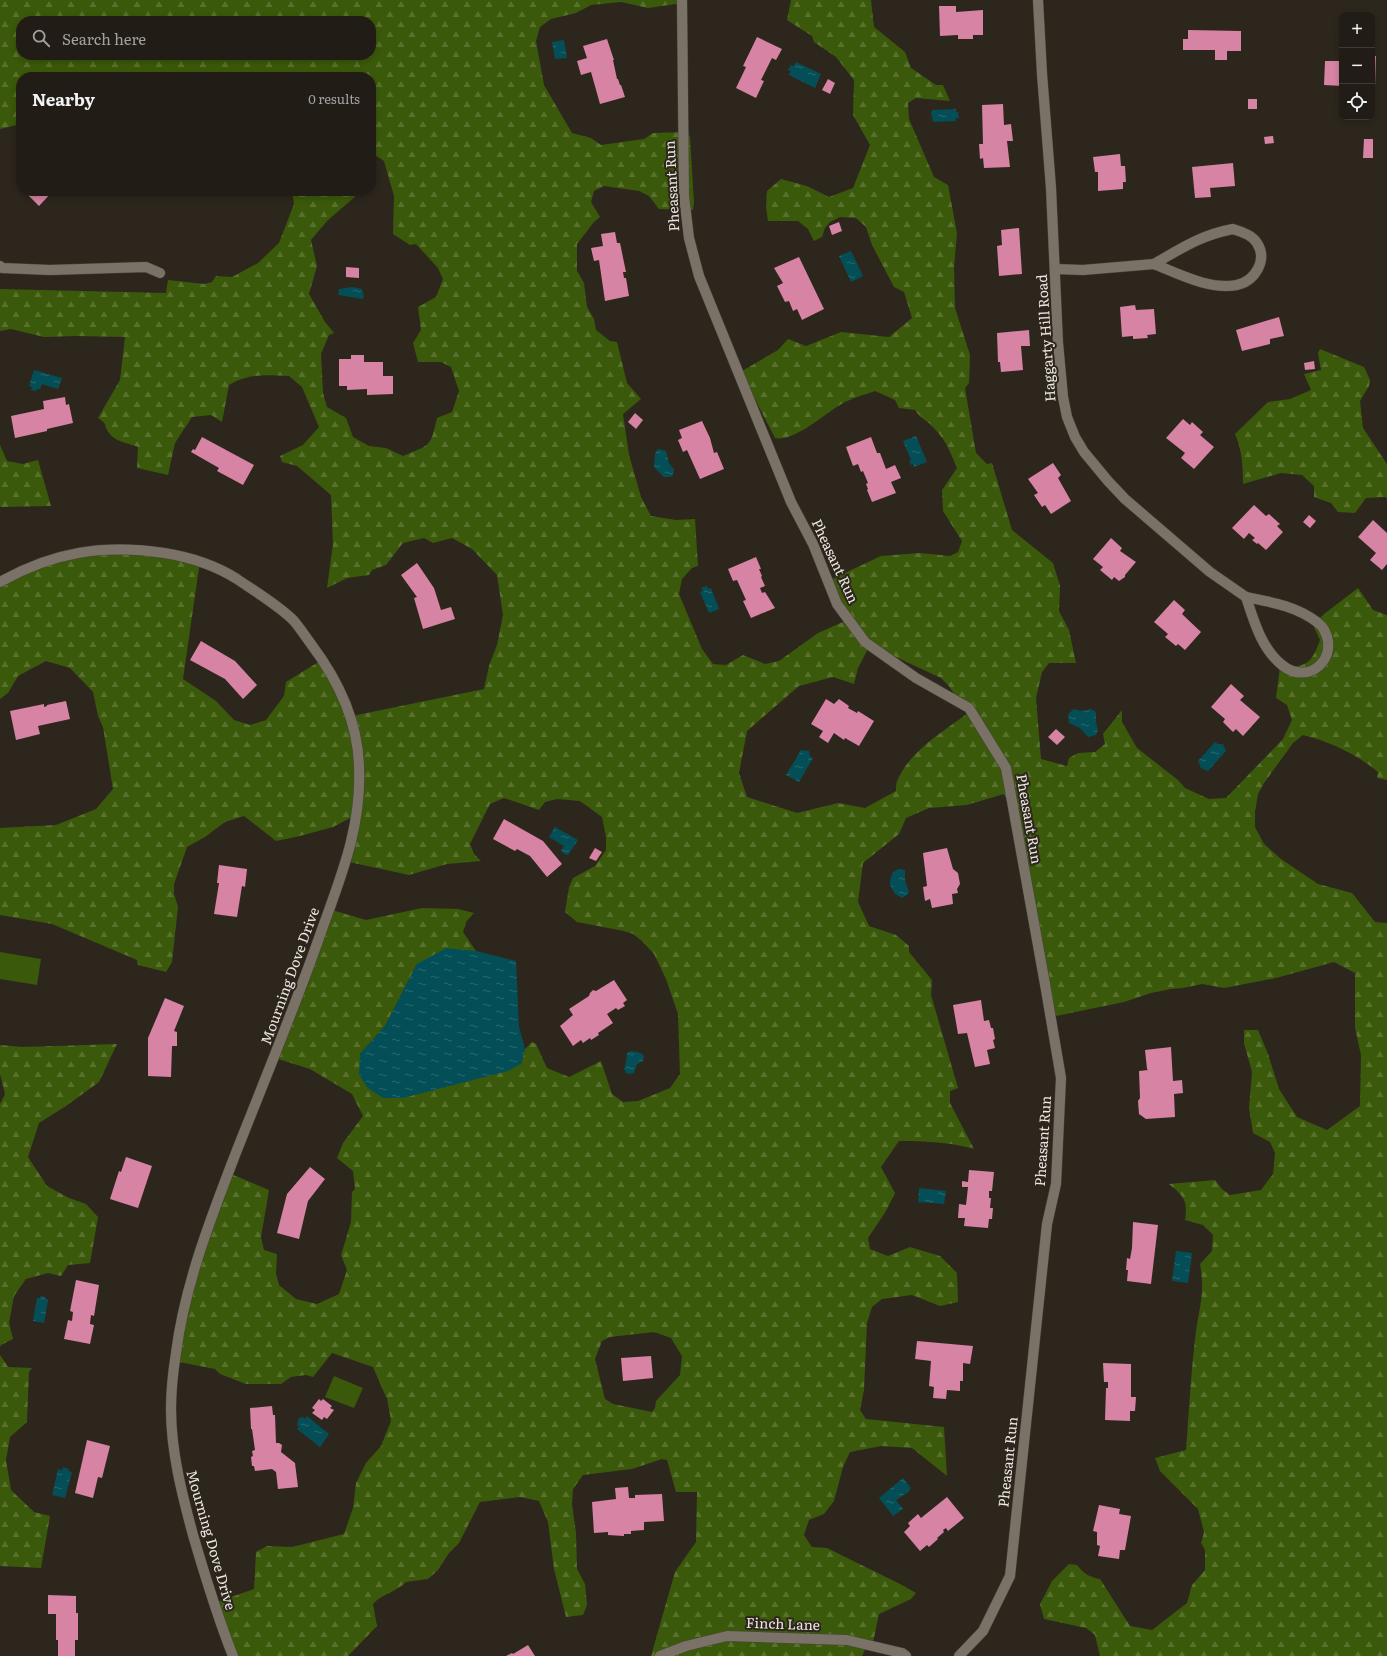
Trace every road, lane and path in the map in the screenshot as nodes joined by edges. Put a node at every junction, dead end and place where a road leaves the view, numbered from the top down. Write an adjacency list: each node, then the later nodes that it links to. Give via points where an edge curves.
1 (682, 0): 12 (street, Pheasant Run, via 684,196 689,238 699,276 791,502 813,544 837,604 865,642 916,678 969,708 1006,768 1046,984 1061,1078 1056,1184 1047,1224 1010,1576 983,1631)
2 (1038, 0): 5 (street, Haggarty Hill Road)
3 (1154, 264): 3 (street, via 1197,239 1234,229 1257,242 1261,254 1259,268 1249,280 1238,285 1225,286 1194,280); 5 (street, via 1083,270)
4 (0, 266): 6 (street, via 50,270 146,267)
5 (1055, 269): 8 (street, Haggarty Hill Road, via 1063,389 1067,417 1074,437 1125,499 1210,572)
6 (160, 273)
7 (0, 582): 9 (street, Mourning Dove Drive, via 34,565 99,549 146,550 204,563 235,578 293,620 337,684 353,726 360,763 360,795 349,855 308,969 212,1214 191,1283 176,1355 171,1408 176,1466 208,1586)
8 (1246, 597): 8 (street, Haggarty Hill Road, via 1262,641 1283,666 1295,672 1306,673 1318,668 1327,657 1329,642 1323,628 1295,609 1276,602)
9 (233, 1656)
10 (660, 1656): 11 (street, Finch Lane, via 686,1646 727,1636 847,1640)
11 (906, 1656)
12 (959, 1656)

